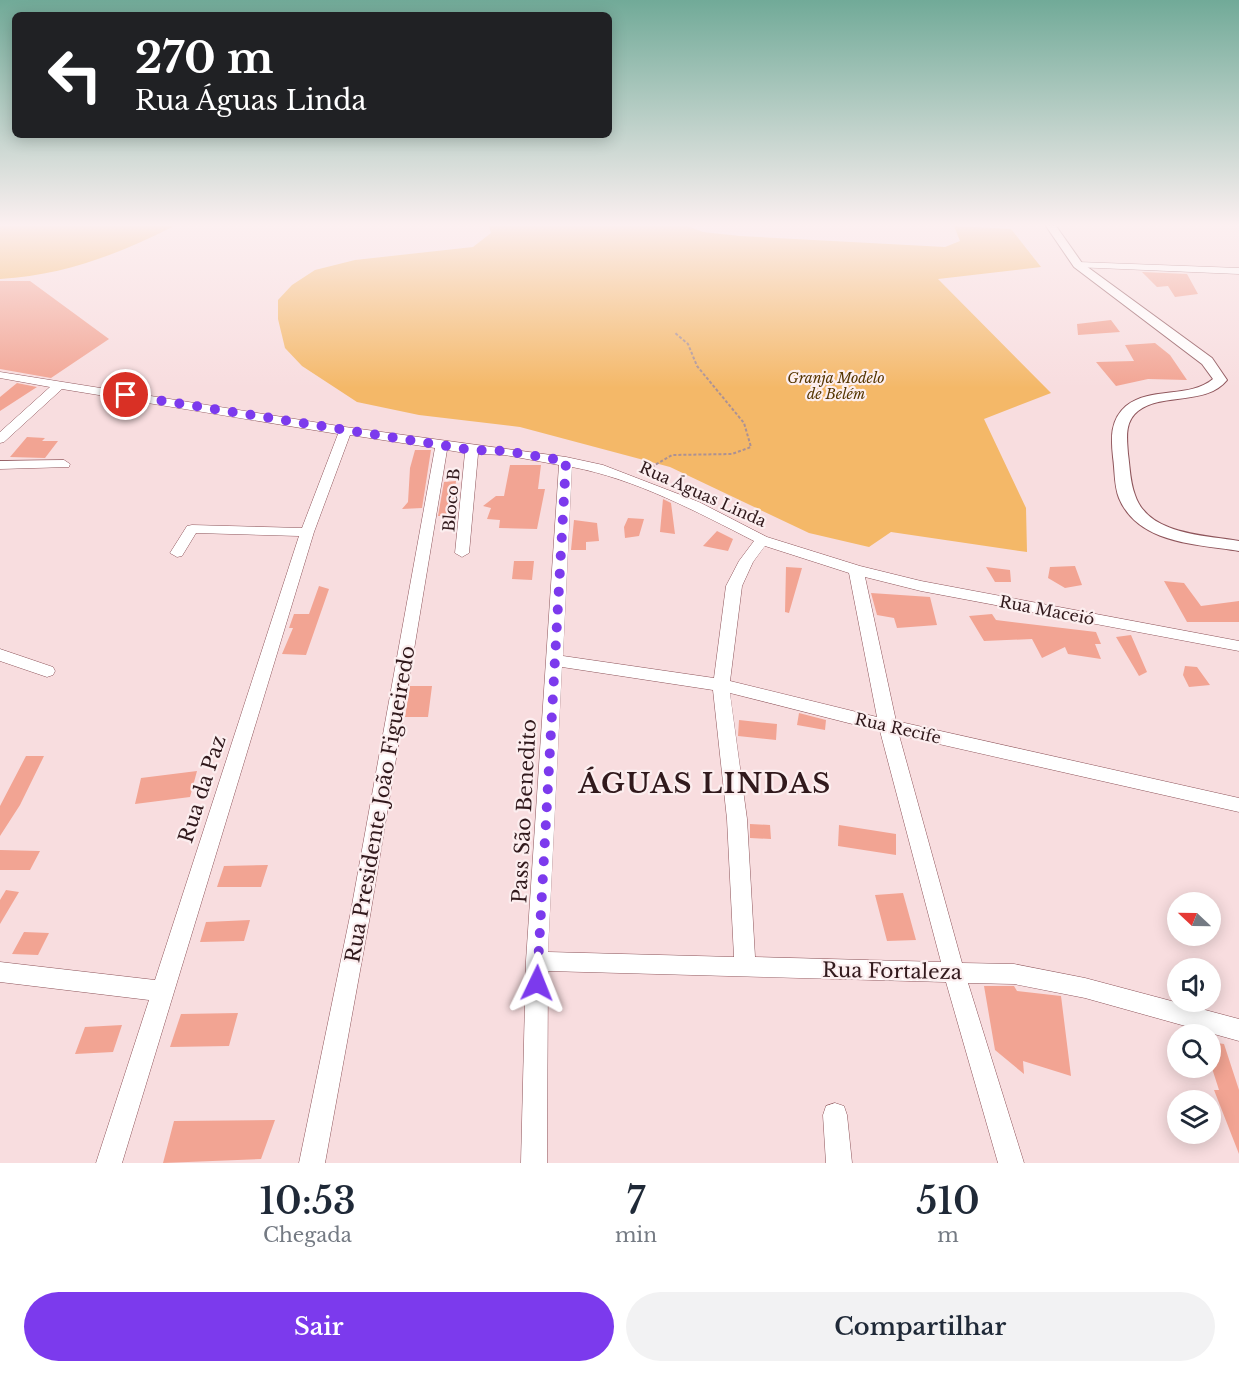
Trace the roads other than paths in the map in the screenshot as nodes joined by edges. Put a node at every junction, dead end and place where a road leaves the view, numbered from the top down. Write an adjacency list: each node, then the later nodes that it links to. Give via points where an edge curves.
1 (1097, 280): 13 (street, via 1207,361 1220,380 1210,388 1162,395 1125,414 1119,424 1119,439 1127,497 1136,512 1161,531)
2 (0, 375): 3 (street, Rua Águas Linda)
3 (60, 384): 4 (street, Rua Águas Linda); 5 (street)
4 (345, 431): 6 (street, Rua Águas Linda); 11 (street, Rua da Paz)
5 (0, 439)
6 (442, 444): 7 (street, Rua Águas Linda); 32 (street, Rua Presidente João Figueiredo, via 360,916)
7 (472, 450): 8 (street, Rua Águas Linda); 14 (street, Bloco B)
8 (566, 461): 12 (street, Rua Águas Linda, via 631,479 694,505); 19 (street, Pass São Benedito)
9 (64, 464): 10 (street)
10 (0, 465)
11 (307, 532): 15 (street, via 192,529); 28 (street, Rua da Paz)
12 (762, 540): 16 (street, Rua Águas Linda); 21 (street, via 746,561 735,586)
13 (1239, 546)
14 (462, 553)
15 (177, 554)
16 (856, 570): 17 (street, Rua Maceió, via 921,586); 22 (street)
17 (1239, 646)
18 (0, 655): 20 (street)
19 (555, 660): 21 (street, Rua Recife); 24 (street, Pass São Benedito)
20 (47, 671)
21 (721, 685): 22 (street, Rua Recife); 25 (street, via 737,819)
22 (888, 726): 23 (street, Rua Recife); 27 (street)
23 (1239, 805)
24 (537, 961): 25 (street, Rua Fortaleza); 33 (street, Pass São Benedito)
25 (745, 968): 27 (street, Rua Fortaleza)
26 (0, 972): 28 (street)
27 (954, 972): 29 (street, Rua Fortaleza, via 1014,974 1085,988); 35 (street)
28 (162, 991): 31 (street, Rua da Paz)
29 (1239, 1030)
30 (835, 1115): 34 (street)
31 (109, 1163)
32 (312, 1163)
33 (534, 1163)
34 (839, 1163)
35 (1011, 1163)

